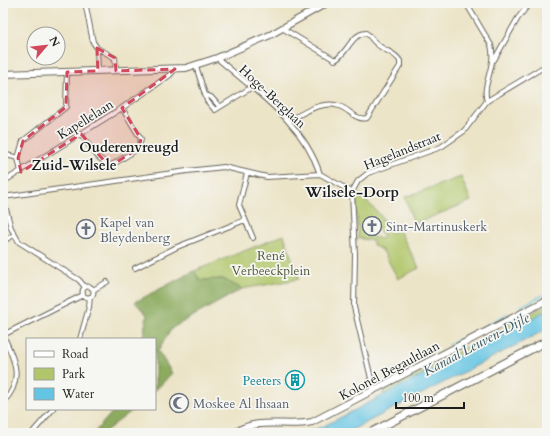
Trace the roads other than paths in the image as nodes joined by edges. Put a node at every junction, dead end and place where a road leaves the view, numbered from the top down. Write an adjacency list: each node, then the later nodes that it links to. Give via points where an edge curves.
1 (89, 3): 6 (street, via 86,7 93,42)
2 (327, 3): 5 (street)
3 (466, 3): 8 (street, via 491,45)
4 (530, 3): 8 (street, via 518,18)
5 (282, 28): 7 (street); 19 (street, via 335,60 357,36 366,33 400,61 400,66 367,118 361,119 339,106 326,105 309,109)
6 (97, 48): 12 (street); 13 (street, via 115,58)
7 (217, 58): 10 (street); 16 (street, Hoge-Berglaan)
8 (493, 61): 17 (street, via 484,94)
9 (547, 65): 17 (street)
10 (196, 66): 11 (street); 16 (street, via 207,101 215,110)
11 (175, 69): 13 (street); 18 (street, Kapellelaan)
12 (98, 71): 13 (street); 14 (street)
13 (116, 71)
14 (67, 72): 15 (street); 22 (street, via 66,108 23,141)
15 (3, 74)
16 (252, 87): 19 (street, Hoge-Berglaan)
17 (487, 101): 27 (street, Hagelandstraat, via 469,125 451,141 441,147 368,173 358,181)
18 (122, 108): 20 (street, Kapellelaan); 20 (street, via 141,139 139,148 112,166 102,159)
19 (289, 121): 25 (street, Hoge-Berglaan, via 310,148)
20 (81, 134): 23 (street, Kapellelaan)
21 (3, 154): 22 (street)
22 (18, 158): 23 (street)
23 (21, 172): 26 (street, Kapellelaan)
24 (247, 173): 25 (street, via 267,177); 28 (street, via 224,167); 29 (street, via 239,205)
25 (320, 174): 27 (street)
26 (3, 182)
27 (352, 192): 43 (street, via 354,307)
28 (3, 198): 30 (street)
29 (245, 220): 31 (street); 33 (street, via 177,247)
30 (14, 235): 32 (street); 35 (street, via 20,242 79,280)
31 (253, 238)
32 (3, 241)
33 (135, 268)
34 (107, 282): 36 (street)
35 (85, 287): 36 (street, via 91,287); 37 (street)
36 (93, 290): 38 (street)
37 (83, 294): 38 (street); 40 (street)
38 (90, 297): 41 (street)
39 (547, 300): 43 (street, Kolonel Begaultlaan)
40 (3, 335): 44 (street, via 17,368 15,384)
41 (80, 338)
42 (547, 341): 48 (main road)
43 (374, 391): 47 (street, Kolonel Begaultlaan, via 312,422 294,425 261,423 247,426)
44 (3, 402)
45 (52, 410): 46 (street)
46 (32, 433)
47 (234, 433)
48 (370, 433)

